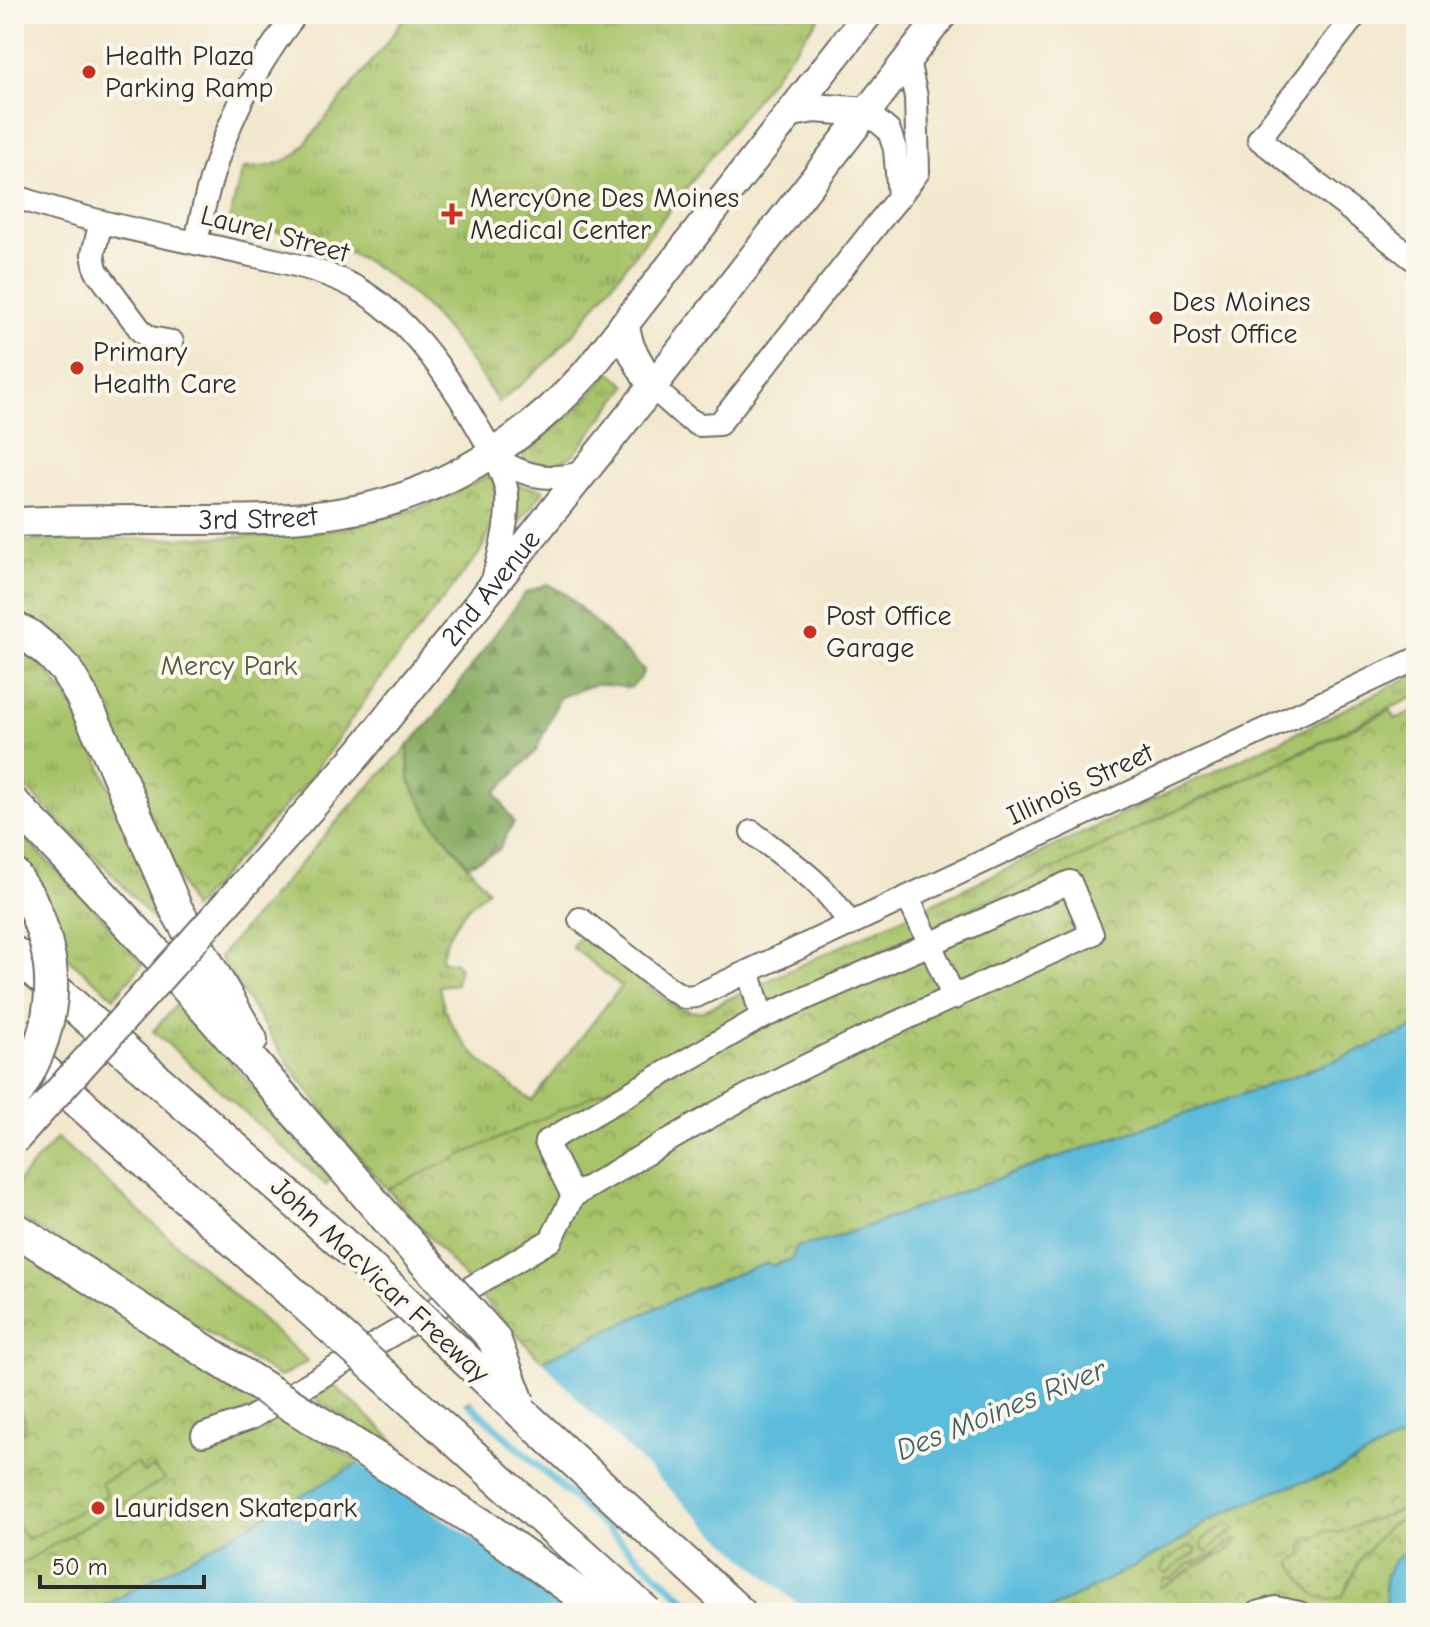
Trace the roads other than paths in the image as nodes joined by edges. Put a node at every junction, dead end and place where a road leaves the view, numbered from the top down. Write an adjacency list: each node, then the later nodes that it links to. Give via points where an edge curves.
1 (296, 14): 11 (street, via 271,46 232,117)
2 (868, 14): 6 (main road)
3 (943, 14): 5 (main road, 2nd Avenue)
4 (1356, 14): 12 (street, via 1259,139)
5 (908, 60): 7 (main road, 2nd Avenue); 9 (street, via 916,97 918,172)
6 (792, 112): 7 (main road); 13 (main road)
7 (867, 112): 9 (street, via 889,131); 15 (main road, 2nd Avenue)
8 (14, 196): 10 (street, Laurel Street)
9 (899, 197): 15 (street, via 719,424 699,425)
10 (101, 222): 11 (street, Laurel Street); 14 (street, via 93,254 96,270 142,332)
11 (196, 243): 16 (street, Laurel Street, via 298,266 364,292 423,344)
12 (1416, 261)
13 (624, 324): 15 (main road); 16 (main road, via 566,395)
14 (172, 342)
15 (652, 387): 17 (main road, 2nd Avenue)
16 (491, 454): 17 (street, via 510,468 546,478); 18 (main road, 3rd Street, via 402,497 339,513 280,519); 19 (street, Laurel Street, via 507,491)
17 (582, 473): 19 (main road, 2nd Avenue)
18 (14, 522)
19 (491, 589): 37 (main road, 2nd Avenue, bridge, via 359,753)
20 (14, 628): 36 (highway, via 51,654 81,695 176,909)
21 (1416, 659): 25 (street, Illinois Street)
22 (14, 804): 36 (highway, via 85,874)
23 (752, 832): 27 (street, via 821,886)
24 (22, 887): 35 (highway, bridge, via 39,919 51,963 50,1015 39,1054)
25 (908, 898): 27 (street, Illinois Street); 28 (street)
26 (580, 919): 30 (street, Illinois Street, via 684,997)
27 (850, 925): 30 (street, Illinois Street)
28 (930, 944): 31 (street); 31 (street, via 1070,882 1092,934); 32 (street)
29 (14, 953): 41 (highway, John MacVicar Freeway, bridge, via 361,1260)
30 (759, 968): 32 (street)
31 (954, 998): 38 (street, via 746,1097)
32 (762, 1018): 38 (street, via 546,1142)
33 (14, 1044): 39 (highway)
34 (14, 1069): 39 (highway)
35 (14, 1097)
36 (284, 1098): 41 (highway, bridge, via 494,1339)
37 (14, 1141)
38 (573, 1196): 42 (street, via 551,1240 251,1418)
39 (201, 1210): 44 (highway, bridge)
40 (14, 1228): 43 (highway, bridge, via 482,1525)
41 (522, 1413): 45 (highway, John MacVicar Freeway)
42 (203, 1435)
43 (606, 1613)
44 (647, 1613)
45 (740, 1613)
46 (1257, 1613): 47 (street, via 1275,1608)
47 (1299, 1613)

